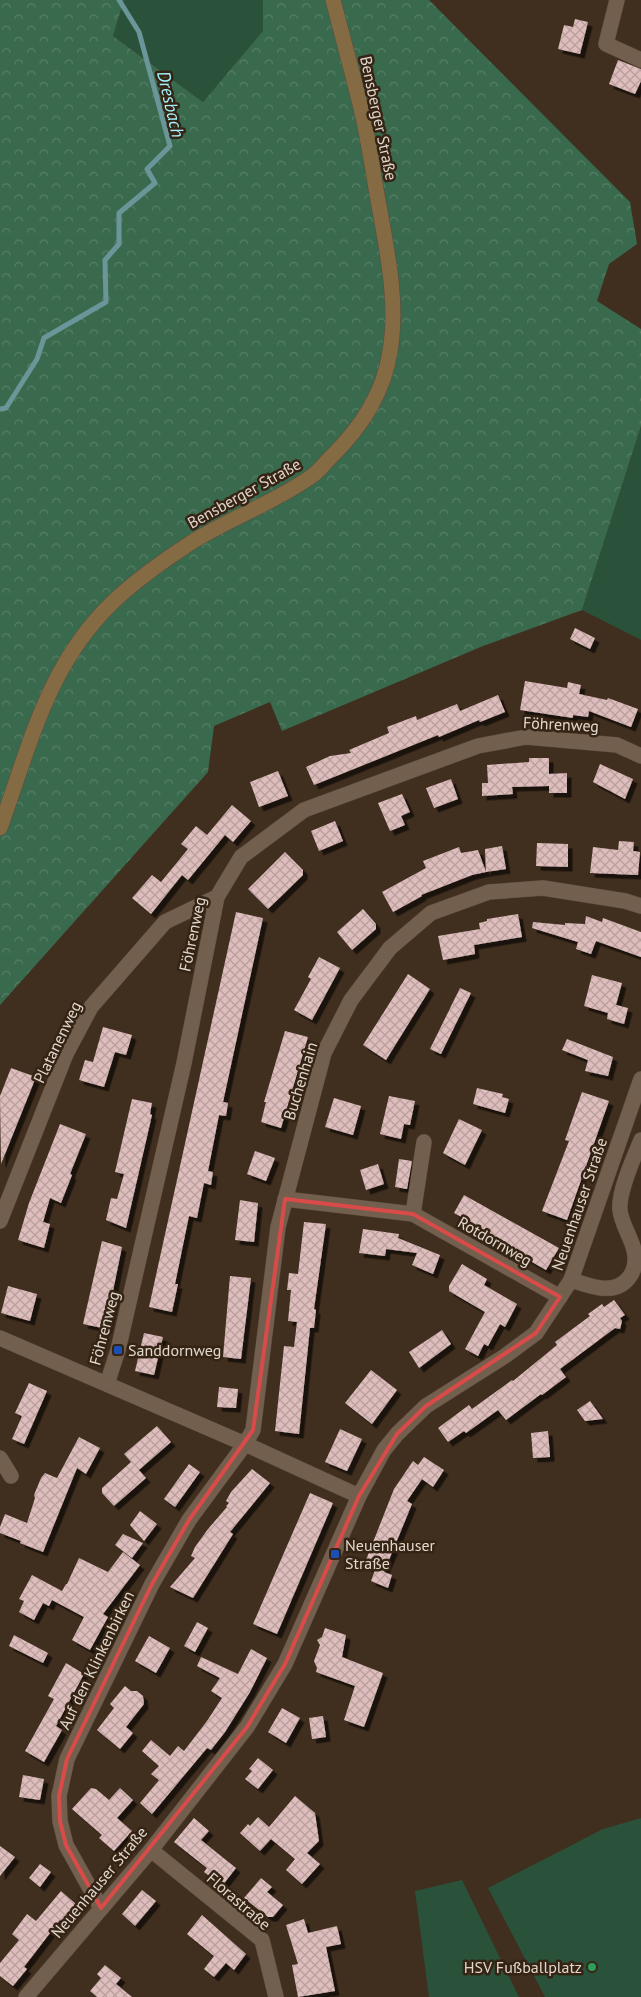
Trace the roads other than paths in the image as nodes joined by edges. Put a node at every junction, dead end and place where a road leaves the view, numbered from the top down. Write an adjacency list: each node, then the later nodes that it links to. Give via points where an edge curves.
1 (333, 0): 5 (main road, Bensberger Straße, via 364,118 391,294 393,324 390,352 379,389 364,419 346,443 313,475 190,543 136,582 92,626 68,658 48,695 23,756)
2 (617, 0): 3 (street, via 606,44)
3 (641, 60)
4 (641, 756): 6 (street, Föhrenweg, via 617,745 526,737 478,746 304,810 240,857)
5 (0, 828)
6 (217, 897): 13 (street, Platanenweg, via 164,922 91,1007 66,1054); 17 (street, Föhrenweg, via 184,1063 118,1350)
7 (641, 906): 11 (street, Buchenhain, via 543,888 489,892 431,913 390,948 351,1000 324,1052)
8 (641, 1079): 14 (street, Neuenhauser Straße)
9 (641, 1140): 14 (street, via 626,1177 620,1210 634,1251 635,1267 629,1280 618,1287 602,1288)
10 (424, 1142): 12 (street)
11 (285, 1199): 12 (street, Rotdornweg); 18 (street, Buchenhain, via 278,1227 253,1430)
12 (413, 1214): 15 (street, Rotdornweg)
13 (0, 1221)
14 (571, 1280): 15 (street, Neuenhauser Straße)
15 (560, 1297): 21 (street, Neuenhauser Straße, via 536,1333 412,1418 384,1450)
16 (0, 1338): 17 (street)
17 (107, 1384): 18 (street)
18 (245, 1444): 21 (street); 23 (street, Auf den Klinkenbirken, via 189,1520 152,1584 68,1759 59,1796 60,1821 66,1845)
19 (0, 1458): 20 (street)
20 (11, 1476)
21 (359, 1496): 22 (street, Neuenhauser Straße, via 286,1664 247,1727)
22 (151, 1850): 23 (street, Neuenhauser Straße); 25 (street, Florastraße, via 262,1940)
23 (100, 1908): 24 (street, Neuenhauser Straße)
24 (26, 1997)
25 (276, 1997)

